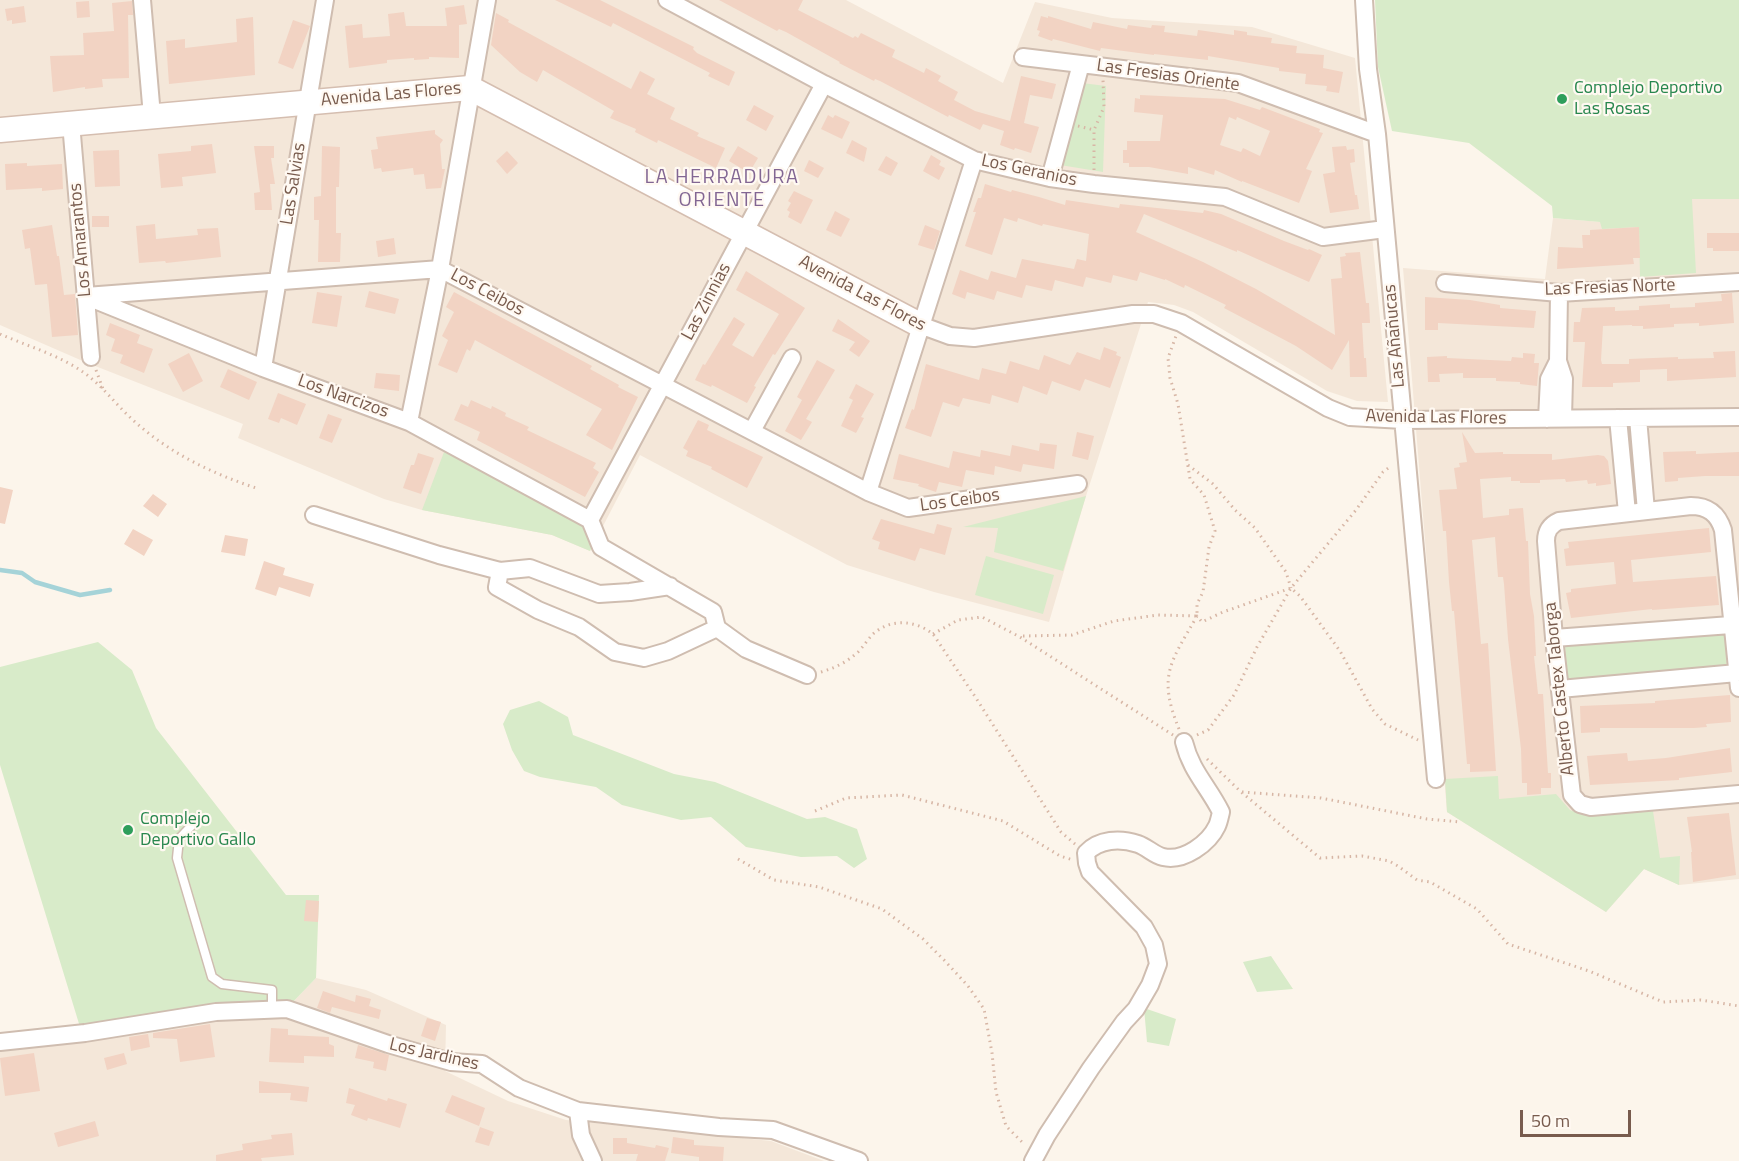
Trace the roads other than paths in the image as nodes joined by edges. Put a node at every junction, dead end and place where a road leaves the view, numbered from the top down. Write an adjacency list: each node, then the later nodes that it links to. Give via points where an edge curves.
1 (142, 0): 11 (street)
2 (325, 0): 10 (street, Las Salvias)
3 (487, 0): 9 (street)
4 (667, 0): 8 (street, Los Geranios)
5 (1364, 0): 14 (street, Las Añañucas)
6 (1023, 57): 7 (street, Las Fresias Oriente)
7 (1081, 64): 14 (street, Las Fresias Oriente, via 1238,83); 16 (street)
8 (824, 84): 15 (street, Los Geranios); 18 (street, Las Zinnias)
9 (470, 88): 10 (street, Avenida Las Flores); 18 (street, Avenida Las Flores); 19 (street)
10 (308, 102): 11 (street, Avenida Las Flores); 20 (street, Las Salvias)
11 (152, 116): 12 (street, Avenida Las Flores)
12 (71, 123): 13 (street, Avenida Las Flores); 24 (street, Los Amarantos)
13 (0, 130)
14 (1377, 135): 17 (street, Las Añañucas)
15 (974, 160): 16 (street, Los Geranios); 25 (street)
16 (1050, 178): 17 (street, Los Geranios, via 1225,197 1323,237)
17 (1386, 229): 34 (street, Las Añañucas)
18 (745, 232): 25 (street, Avenida Las Flores); 29 (street, Las Zinnias)
19 (440, 269): 20 (street, Los Ceibos); 29 (street, Los Ceibos); 35 (street)
20 (278, 281): 24 (street, Los Ceibos); 28 (street, Las Salvias)
21 (1739, 282): 23 (street, Las Fresias Norte)
22 (1444, 283): 23 (street, Las Fresias Norte)
23 (1559, 293): 31 (street, via 1558,362 1564,379)
24 (86, 296): 26 (street, Los Amarantos); 28 (street, Los Narcizos)
25 (920, 325): 34 (street, Avenida Las Flores, via 950,336 974,338 1154,314 1181,323 1328,408 1350,417); 38 (street)
26 (91, 357)
27 (792, 358): 36 (street)
28 (263, 368): 35 (street, Los Narcizos)
29 (662, 386): 36 (street, Los Ceibos); 42 (street, Las Zinnias)
30 (1739, 417): 33 (street, Avenida Las Flores)
31 (1555, 418): 32 (street, Avenida Las Flores); 34 (street, Avenida Las Flores)
32 (1618, 418): 33 (street, Avenida Las Flores); 40 (street)
33 (1638, 418): 39 (street)
34 (1403, 420): 52 (street, Las Añañucas)
35 (409, 422): 42 (street, Los Narcizos)
36 (752, 431): 38 (street, Los Ceibos)
37 (1078, 484): 38 (street, Los Ceibos, via 908,508)
38 (868, 492)
39 (1646, 511): 40 (street, Alberto Castex Taborga); 45 (street, Alberto Castex Taborga, via 1698,506 1717,516 1723,530)
40 (1627, 513): 47 (street, Alberto Castex Taborga, via 1559,521 1547,531)
41 (314, 514): 43 (street)
42 (590, 520): 44 (street, via 602,547)
43 (500, 571): 44 (street, via 530,568 599,594); 46 (street, via 497,587 579,627 615,652 644,658)
44 (669, 586): 46 (street, via 713,612)
45 (1731, 624): 47 (street); 49 (street, Alberto Castex Taborga)
46 (717, 628): 48 (street, via 746,649)
47 (1554, 638): 50 (street, Alberto Castex Taborga)
48 (807, 675)
49 (1738, 680): 50 (street)
50 (1560, 689): 53 (street, Alberto Castex Taborga, via 1570,790 1580,804 1591,807)
51 (1184, 741): 58 (street, via 1188,759 1221,812 1217,826 1197,849 1180,857 1163,857 1138,844 1105,841 1094,844 1086,858 1090,872 1143,927 1154,945 1158,964 1136,1010 1091,1068)
52 (1436, 779)
53 (1739, 794)
54 (196, 821): 55 (lane, via 179,840 177,858 212,977 222,984 272,990)
55 (272, 1010): 56 (street, Los Jardines, via 216,1012); 57 (street, Los Jardines, via 287,1009 451,1062 482,1064 519,1088)
56 (0, 1042)
57 (578, 1111): 59 (street, via 581,1135); 60 (street, Los Jardines, via 773,1130)
58 (1035, 1158)
59 (593, 1161)
60 (859, 1161)

